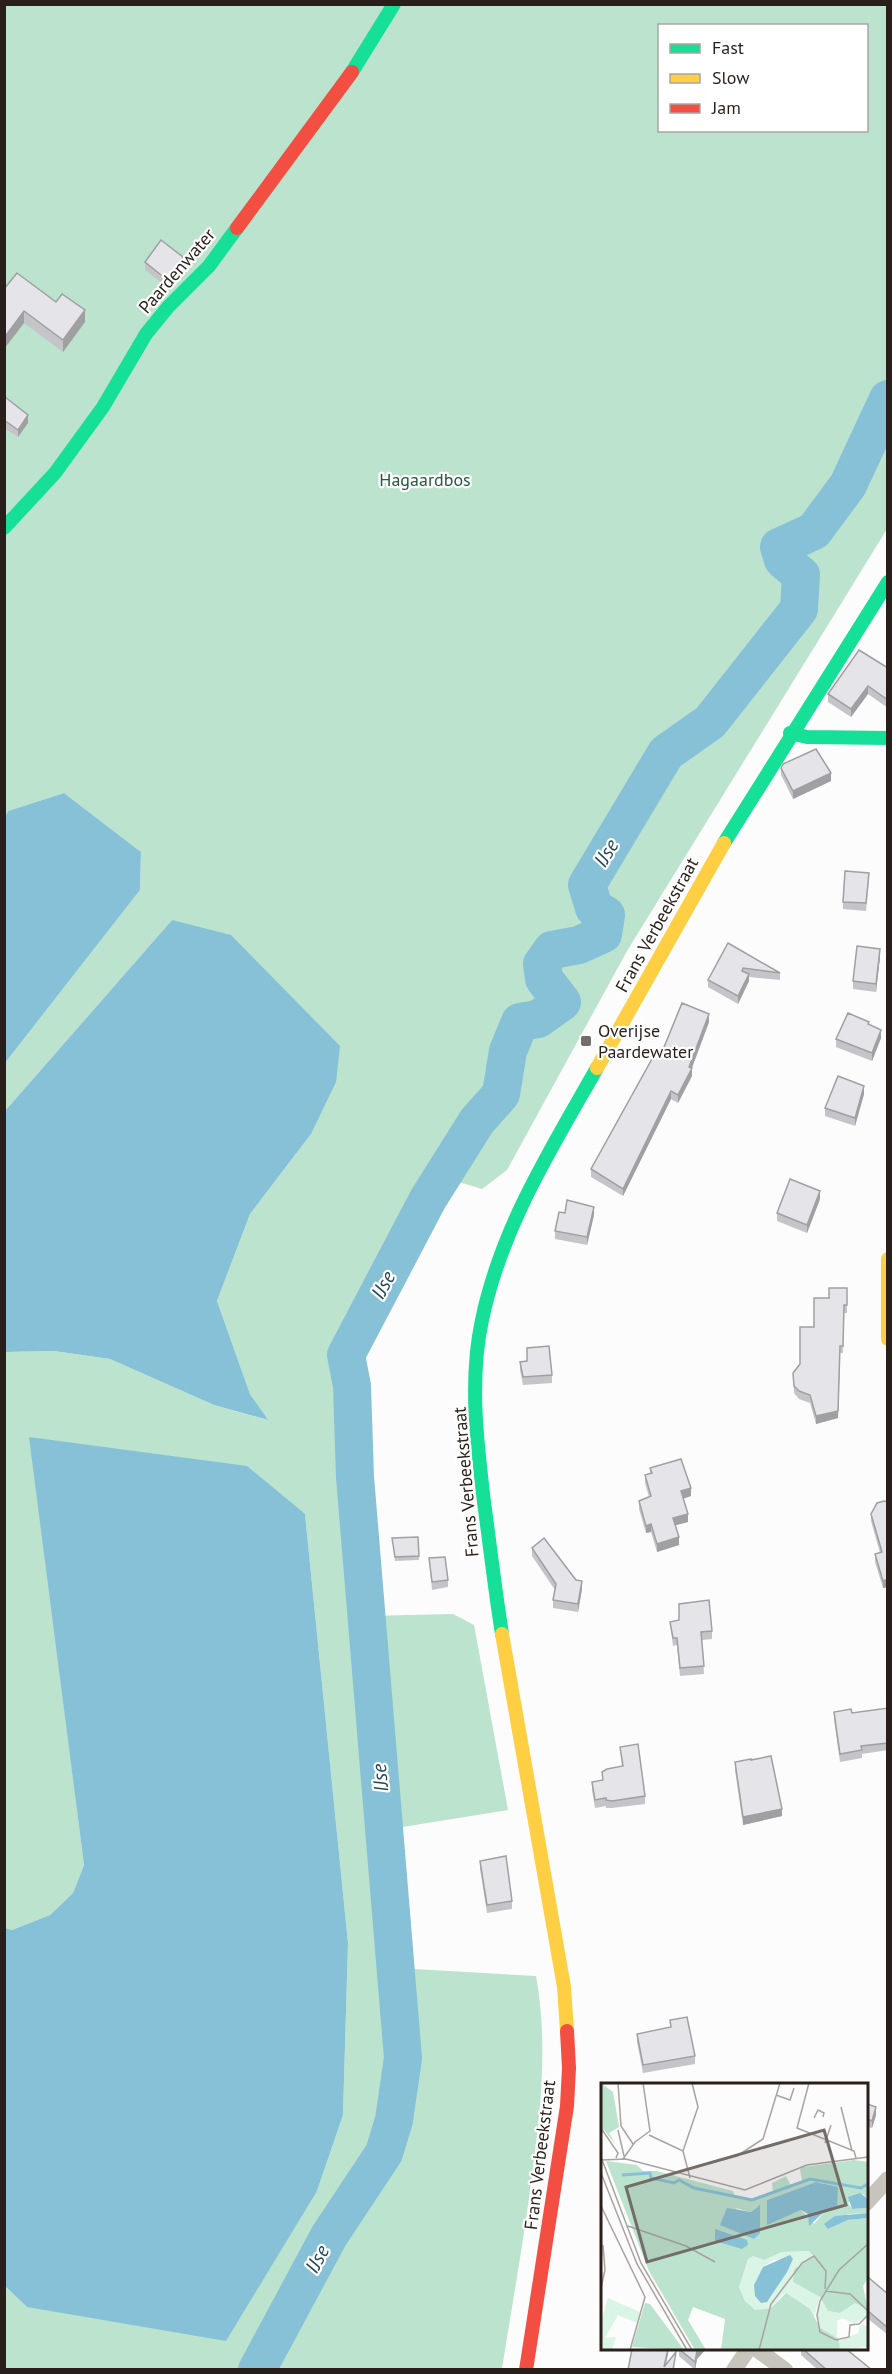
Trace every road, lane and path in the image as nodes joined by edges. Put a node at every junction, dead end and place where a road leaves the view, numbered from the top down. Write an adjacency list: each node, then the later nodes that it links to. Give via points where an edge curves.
1 (394, 4): 2 (main road, Paardenwater, via 353,70 200,278 146,334 104,407 55,473)
2 (4, 528)
3 (888, 582): 4 (main road, Frans Verbeekstraat)
4 (790, 733): 5 (main road, via 807,737); 12 (main road, Frans Verbeekstraat, via 531,1185 496,1270 477,1344 476,1428 498,1622 561,1965 568,2034 567,2106)
5 (888, 738)
6 (888, 1259): 7 (main road)
7 (888, 1339)
8 (888, 2180): 9 (street)
9 (868, 2202)
10 (748, 2350): 13 (street)
11 (756, 2350): 14 (street)
12 (526, 2370)
13 (734, 2370)
14 (785, 2370)

